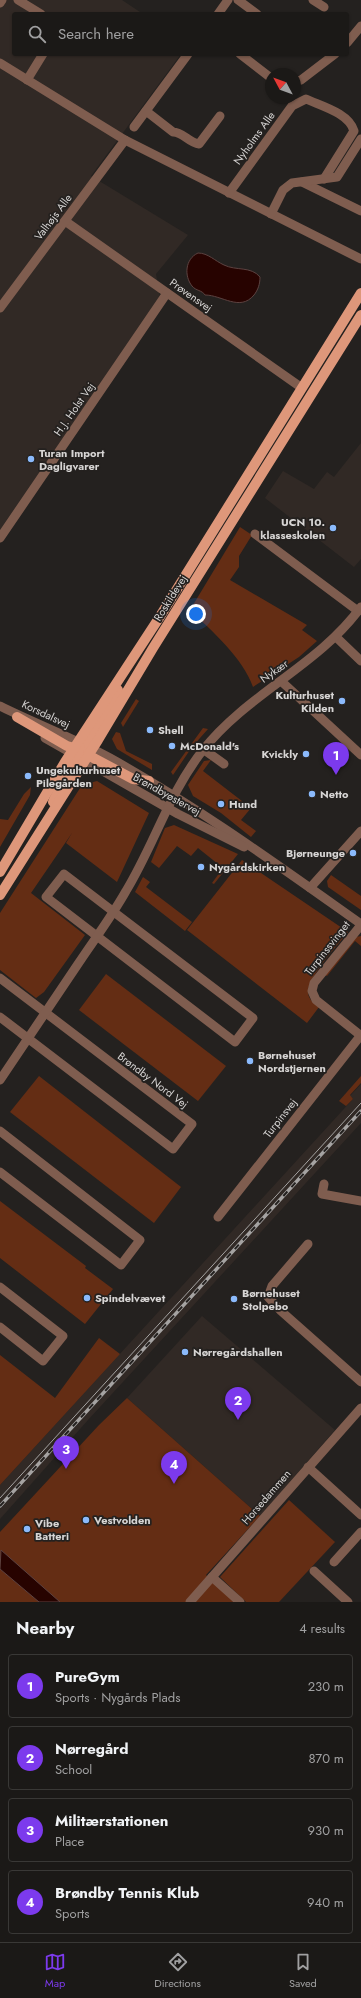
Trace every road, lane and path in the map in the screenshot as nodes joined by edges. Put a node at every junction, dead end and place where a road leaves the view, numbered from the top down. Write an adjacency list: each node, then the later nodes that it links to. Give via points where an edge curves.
1 (2, 0): 6 (street)
2 (18, 0): 8 (street)
3 (228, 0): 9 (street)
4 (238, 0): 10 (street)
5 (313, 0): 7 (street)
6 (0, 3)
7 (324, 7)
8 (38, 12)
9 (219, 12)
10 (254, 12)
11 (361, 26): 12 (street)
12 (349, 41)
13 (42, 56): 20 (street)
14 (187, 56): 21 (street)
15 (243, 56): 18 (street)
16 (332, 56): 19 (street)
17 (1, 66): 20 (street)
18 (265, 73)
19 (301, 79)
20 (27, 80): 25 (street)
21 (146, 111): 22 (street, via 193,144 199,144); 23 (street)
22 (220, 116)
23 (134, 127)
24 (361, 139): 26 (street, via 337,177)
25 (125, 140): 28 (street); 31 (street, Valhøjs Alle)
26 (324, 179): 27 (street); 28 (street, Nyholms Alle, via 354,131 343,116 306,99 292,106)
27 (302, 182): 29 (street); 30 (street, via 286,186)
28 (229, 193): 30 (street)
29 (361, 211)
30 (270, 214): 32 (street)
31 (65, 221): 33 (street, Prøvensvej); 35 (street, Valhøjs Alle)
32 (361, 259)
33 (167, 293): 37 (street, Prøvensvej); 39 (street, H.J. Holst Vej)
34 (361, 293): 37 (main road, Roskildevej)
35 (0, 308)
36 (361, 315): 47 (main road, Roskildevej, via 157,641)
37 (302, 388): 47 (main road, Roskildevej, via 127,667 113,701)
38 (255, 534): 40 (street, Nykær)
39 (0, 538)
40 (360, 609): 41 (street, Nykær)
41 (336, 637): 42 (street); 43 (street, Nykær)
42 (361, 661)
43 (281, 681): 46 (street, Nykær, via 235,715); 48 (street)
44 (2, 707): 45 (street, Korsdalsvej); 47 (street, Korsdalsvej)
45 (17, 717): 47 (main road)
46 (203, 749): 49 (street); 51 (street, Nykær)
47 (82, 751): 50 (main road, via 133,779); 52 (street, Brøndbyøstervej); 56 (main road, Roskildevej); 58 (main road, via 57,790 46,820)
48 (361, 755)
49 (224, 764)
50 (149, 781): 51 (street, Brøndbyøstervej)
51 (173, 796): 52 (street, Nykær); 55 (street, Brøndbyøstervej, via 214,821)
52 (167, 808): 55 (street, Brøndbyøstervej); 59 (street, via 146,855)
53 (361, 831): 54 (street)
54 (358, 842): 57 (street)
55 (255, 851): 57 (street, Brøndbyøstervej)
56 (0, 872)
57 (310, 888): 60 (street, Brøndbyøstervej)
58 (0, 895)
59 (114, 912): 61 (street); 61 (street, via 64,874 46,897); 61 (street, via 253,1018 235,1042)
60 (361, 924): 65 (street, Turpinssvinget, via 314,983 312,991 316,1000)
61 (97, 936): 63 (street)
62 (0, 978): 63 (street, Brøndby Nord Vej)
63 (46, 1012): 66 (street); 66 (street, Brøndby Nord Vej, via 192,1124 173,1149)
64 (0, 1017): 66 (street, Brøndby Nord Vej)
65 (361, 1035): 72 (street, Turpinsvej)
66 (28, 1038): 67 (street)
67 (0, 1080)
68 (0, 1131): 69 (street, via 140,1240 121,1265)
69 (0, 1172)
70 (324, 1184): 71 (street, via 318,1193)
71 (361, 1201)
72 (218, 1217)
73 (308, 1244): 76 (street, via 272,1286 268,1297)
74 (0, 1287): 75 (street, via 63,1336 44,1361)
75 (0, 1327)
76 (361, 1382)
77 (360, 1412): 78 (street, Horsedammen)
78 (308, 1467): 79 (street); 83 (street, Horsedammen)
79 (361, 1515)
80 (361, 1532): 81 (street)
81 (334, 1562)
82 (314, 1571): 86 (street)
83 (212, 1577): 84 (street, Horsedammen); 85 (street)
84 (190, 1602)
85 (240, 1602)
86 (348, 1602)

